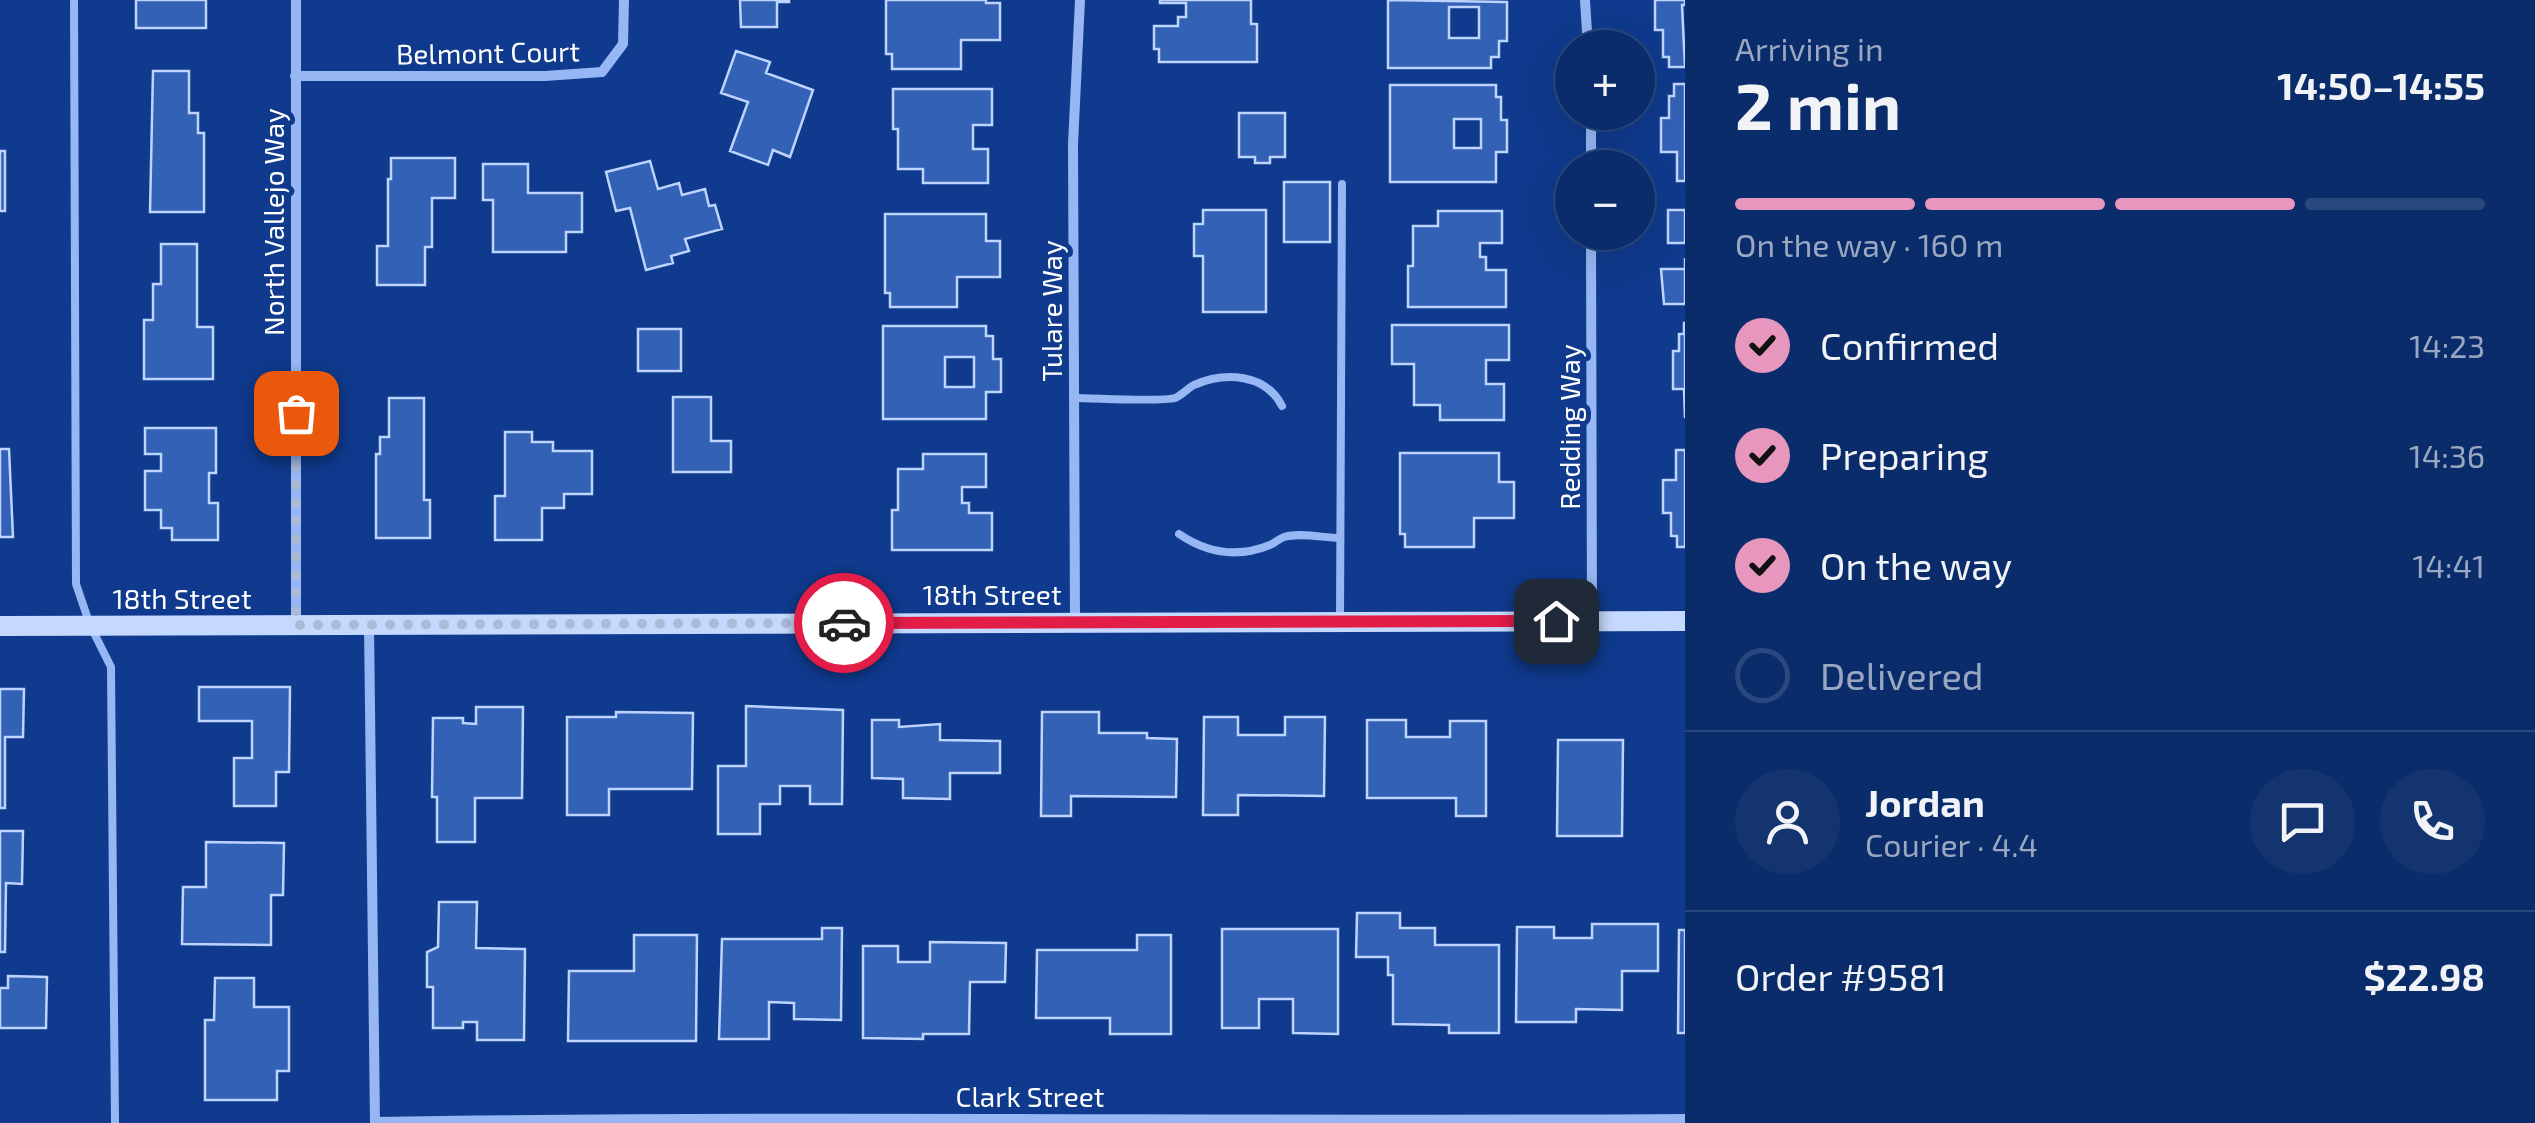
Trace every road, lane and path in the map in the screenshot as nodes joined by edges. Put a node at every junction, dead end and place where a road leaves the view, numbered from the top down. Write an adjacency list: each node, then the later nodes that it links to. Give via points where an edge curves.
1 (74, 0): 18 (lane, via 76,584)
2 (296, 0): 7 (street, North Vallejo Way)
3 (624, 0): 7 (street, Belmont Court, via 623,44 602,72)
4 (1080, 0): 10 (street, Tulare Way)
5 (1585, 0): 6 (street)
6 (1587, 30)
7 (296, 76): 19 (street, North Vallejo Way)
8 (1342, 184): 13 (lane)
9 (1591, 250): 17 (street, Redding Way)
10 (1074, 398): 11 (lane, via 1176,398 1226,375 1258,382); 15 (street, Tulare Way)
11 (1282, 406)
12 (1179, 534): 13 (lane, via 1229,553 1284,537)
13 (1340, 538): 16 (lane)
14 (1685, 620): 17 (main road, 18th Street)
15 (1075, 621): 16 (main road, 18th Street); 20 (main road, 18th Street)
16 (1340, 621): 17 (main road, 18th Street)
17 (1592, 621)
18 (90, 625): 19 (main road, 18th Street); 21 (main road, 18th Street); 26 (lane, via 111,667)
19 (296, 625): 20 (main road, 18th Street)
20 (370, 625): 24 (street)
21 (0, 626)
22 (866, 1120): 24 (street, Clark Street); 25 (street, Clark Street)
23 (1685, 1120): 25 (street, Clark Street)
24 (374, 1122)
25 (1334, 1122)
26 (115, 1123)

